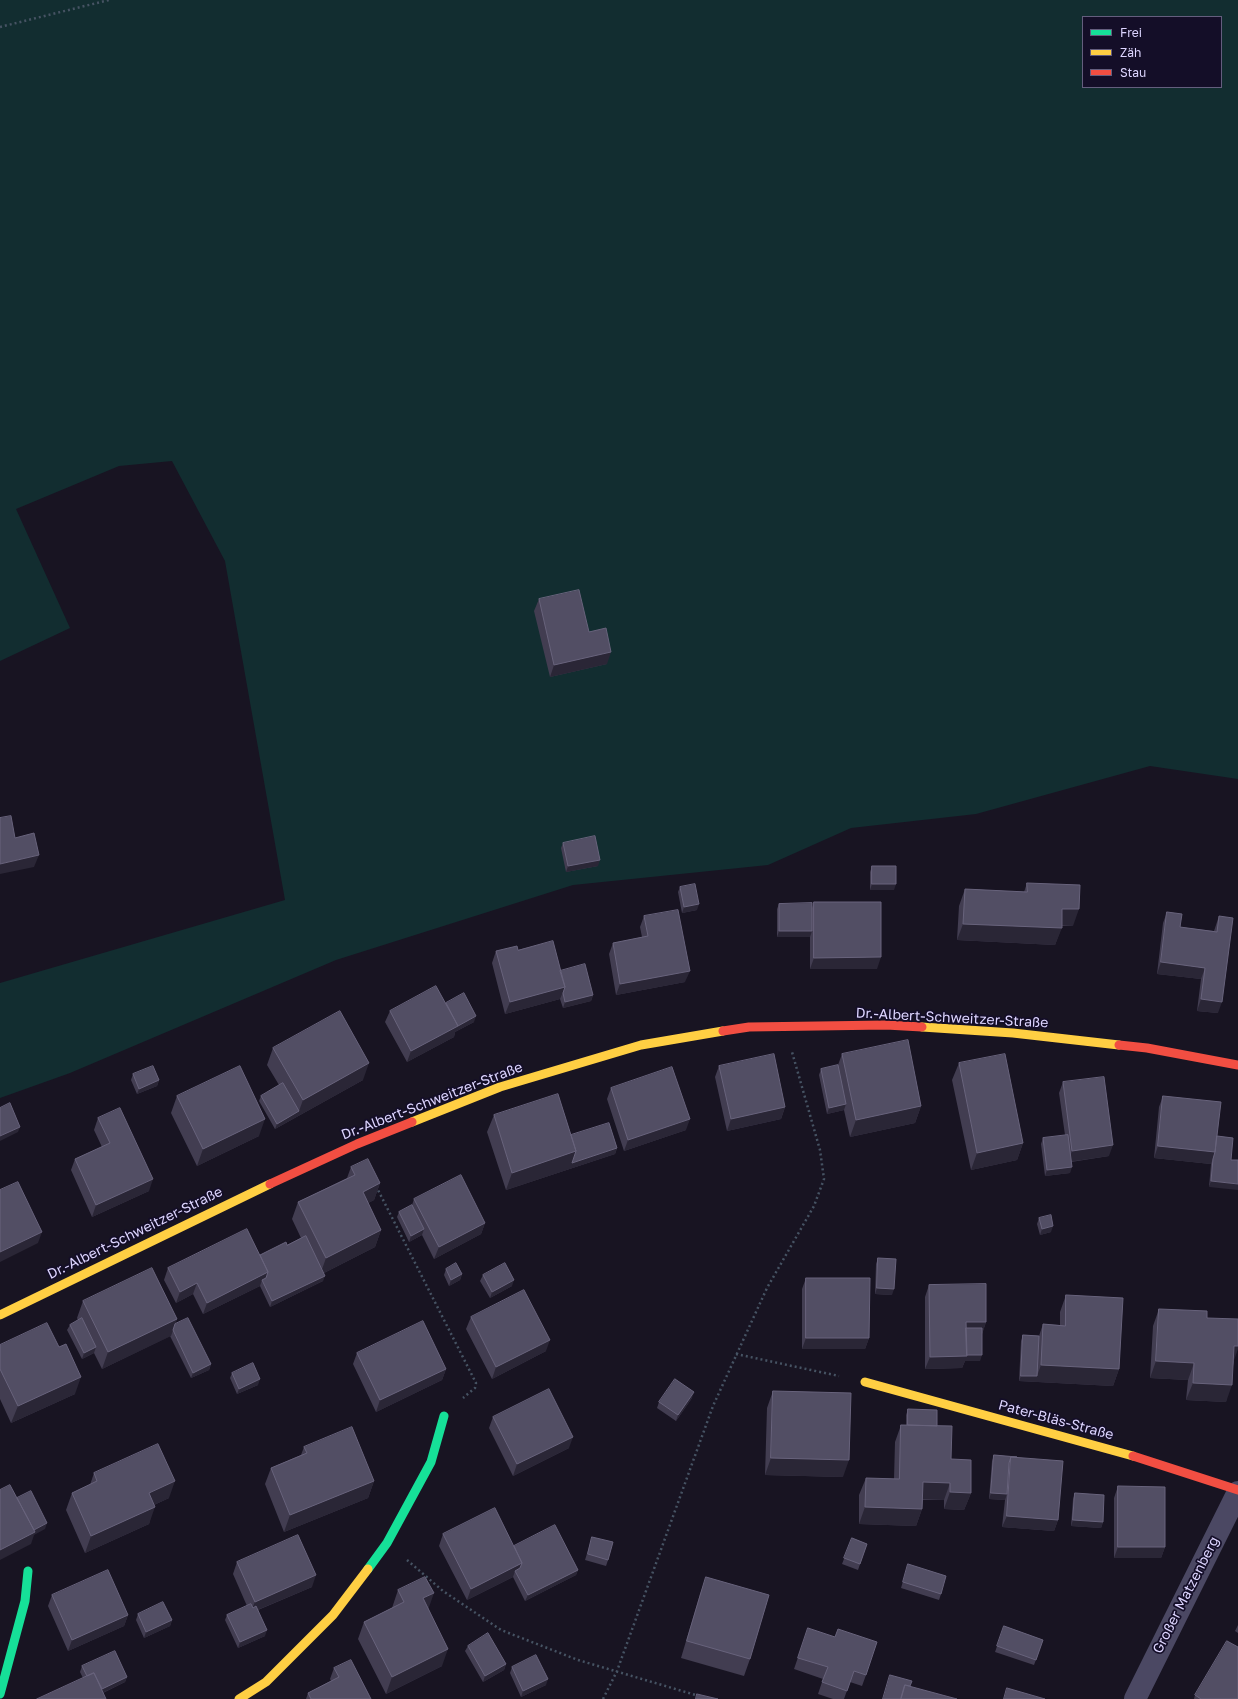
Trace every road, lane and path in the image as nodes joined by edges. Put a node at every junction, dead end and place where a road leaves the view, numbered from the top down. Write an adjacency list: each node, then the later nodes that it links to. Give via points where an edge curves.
1 (108, 0): 2 (path)
2 (0, 27)
3 (784, 1026): 4 (street, Dr.-Albert-Schweitzer-Straße, via 886,1025 1013,1033 1147,1048); 6 (street, Dr.-Albert-Schweitzer-Straße, via 749,1027 640,1045 500,1087 356,1144); 7 (path, via 820,1150 824,1179 814,1206 767,1288)
4 (1238, 1065)
5 (376, 1185): 9 (path, via 476,1382 474,1388)
6 (0, 1315)
7 (736, 1354): 8 (path); 13 (path, via 713,1406)
8 (865, 1382): 10 (street, Pater-Bläs-Straße, via 1157,1463)
9 (444, 1416): 11 (street, via 431,1462)
10 (1238, 1491): 18 (street, Großer Matzenberg)
11 (387, 1543): 13 (path, via 443,1591 500,1630); 16 (street, via 333,1615 266,1682)
12 (28, 1571): 14 (street, via 25,1601)
13 (617, 1672): 15 (path); 17 (path)
14 (0, 1694)
15 (702, 1697)
16 (239, 1699)
17 (603, 1699)
18 (1135, 1699)

